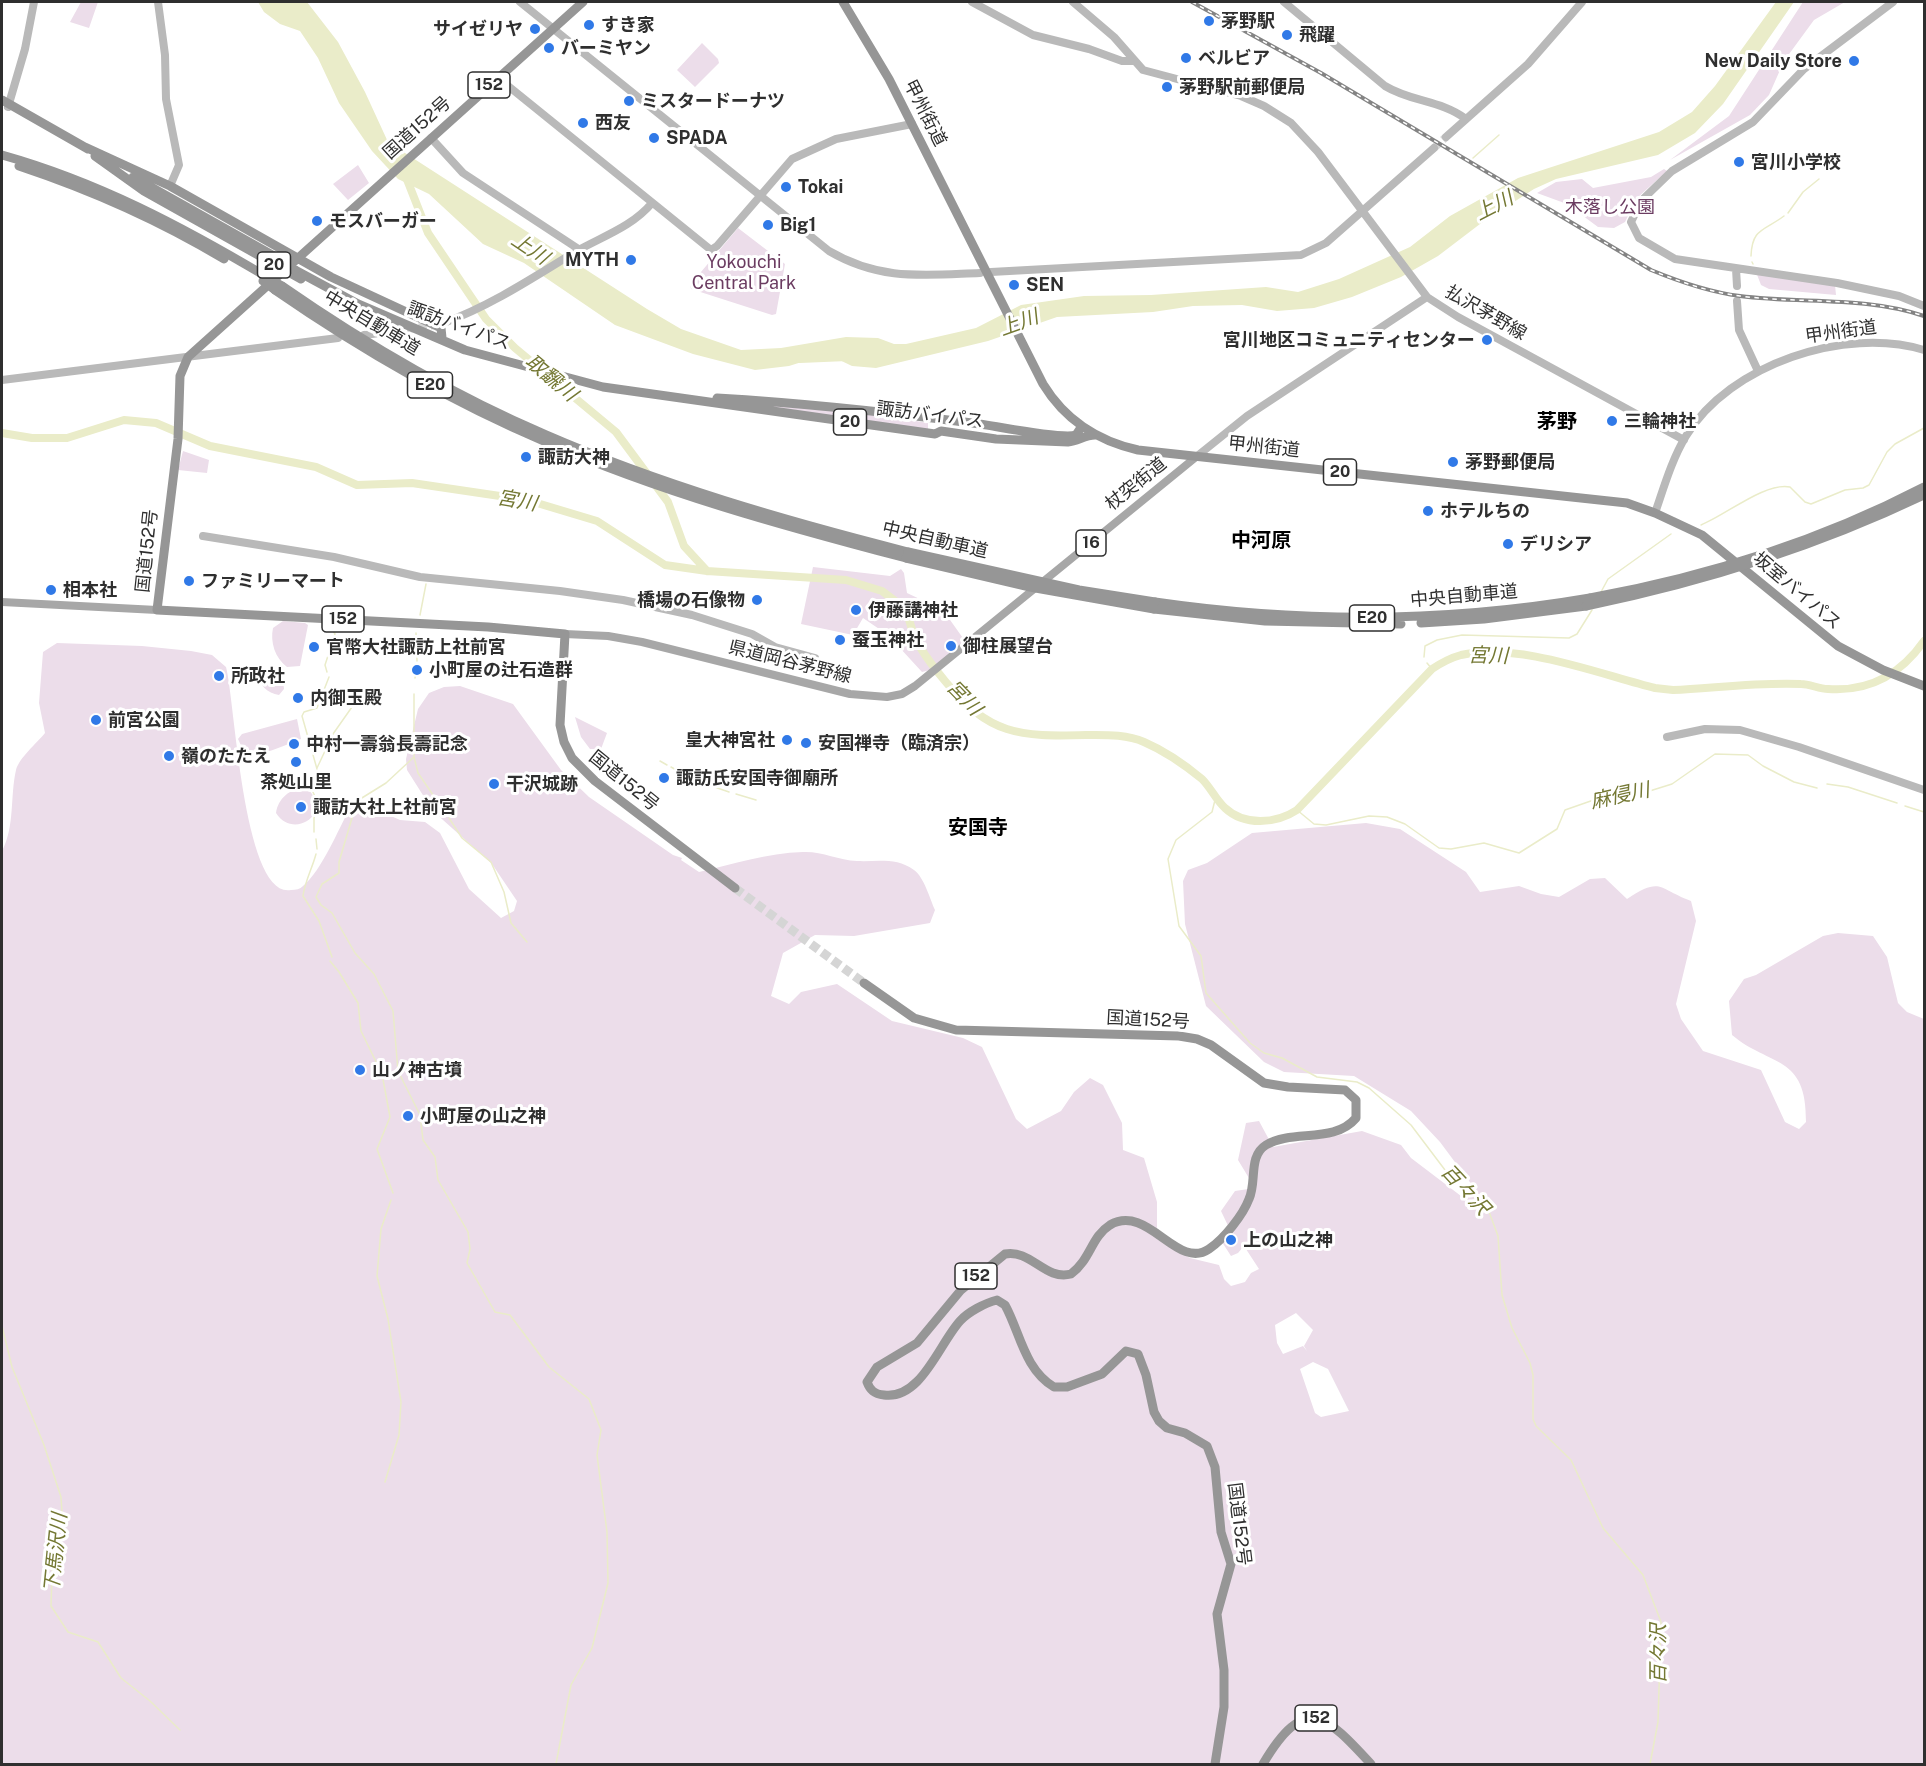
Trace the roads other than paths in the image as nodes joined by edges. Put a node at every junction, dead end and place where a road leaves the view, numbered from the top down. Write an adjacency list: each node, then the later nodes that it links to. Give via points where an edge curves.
1 (34, 2): 14 (street, via 25,49)
2 (158, 2): 23 (street, via 166,99 179,165)
3 (520, 2): 11 (street)
4 (583, 2): 11 (highway, 国道152号 / 152)
5 (843, 2): 16 (highway, 甲州街道 / 20)
6 (972, 2): 12 (street, via 1033,35)
7 (1073, 2): 12 (street)
8 (1284, 2): 15 (street, via 1385,86 1411,98 1442,104)
9 (1582, 2): 15 (street, via 1528,64)
10 (1893, 2): 31 (street, via 1804,69 1753,122 1672,171 1636,208 1631,222 1647,243 1675,259)
11 (552, 29): 13 (highway, 国道152号 / 152); 24 (street)
12 (1134, 61): 26 (street, 払沢茅野線, via 1152,75 1236,94 1270,109 1298,129)
13 (497, 77): 18 (highway, 国道152号 / 152); 25 (street)
14 (5, 104): 19 (highway, 諏訪バイパス / 20); 29 (highway, 諏訪バイパス / 20)
15 (1466, 120): 17 (street)
16 (912, 124): 24 (street, via 836,139 804,151 782,167); 51 (highway, 甲州街道 / 20, via 1049,394)
17 (1446, 137)
18 (429, 140): 27 (street, via 462,173); 28 (highway, 国道152号 / 152)
19 (85, 147): 23 (highway, 20); 29 (highway, 諏訪バイパス / 20)
20 (1434, 148): 26 (street)
21 (2, 155): 34 (highway, 中央自動車道 / E20, via 65,174 128,200 176,224)
22 (2, 161): 34 (highway, 中央自動車道 / E20, via 124,206)
23 (170, 186): 28 (highway, 20)
24 (759, 195): 25 (street, via 711,250); 32 (street, via 830,251 857,266 895,275)
25 (652, 203): 27 (street, via 640,217)
26 (1364, 211): 33 (street, via 1326,243 1301,255); 36 (street, 払沢茅野線)
27 (577, 251): 39 (street, via 495,301)
28 (297, 256): 29 (highway, 国道152号 / 152); 43 (highway, 20, via 331,277 441,328)
29 (281, 264): 30 (highway, 諏訪バイパス / 20, bridge); 44 (highway, 20, via 400,327); 47 (highway, 国道152号 / 152)
30 (296, 269): 43 (highway, 諏訪バイパス / 20); 44 (highway, 諏訪バイパス / 20, via 358,304)
31 (1736, 269): 35 (street); 38 (street, via 1838,283 1899,296)
32 (980, 273)
33 (991, 273)
34 (265, 279): 60 (highway, 中央自動車道 / E20, bridge, via 426,383 493,418 712,499 907,555 1155,605 1265,621 1370,625 1462,621)
35 (1737, 286)
36 (1427, 297): 53 (street, 払沢茅野線); 54 (street, via 1247,416)
37 (1737, 301): 48 (street, via 1738,330)
38 (1924, 306)
39 (441, 324)
40 (395, 331): 41 (street)
41 (364, 335)
42 (338, 338): 47 (street)
43 (442, 338): 46 (highway, 諏訪バイパス / 20)
44 (465, 350): 46 (highway, 諏訪バイパス / 20)
45 (1924, 350): 48 (street, 甲州街道, via 1886,342 1821,349)
46 (483, 353): 50 (highway, 諏訪バイパス / 20)
47 (188, 357): 49 (street); 61 (highway, 国道152号, via 180,376 178,439)
48 (1758, 371): 53 (street, 甲州街道, via 1723,394)
49 (2, 380)
50 (603, 385): 51 (highway, 諏訪バイパス / 20, via 679,397 864,409 1025,429 1063,438 1076,435); 52 (highway, 諏訪バイパス / 20, via 934,434 941,431 996,439 1068,442)
51 (1082, 426): 52 (highway, 甲州街道 / 20)
52 (1095, 435): 54 (highway, 甲州街道 / 20, via 1130,448)
53 (1684, 440): 57 (street, 甲州街道)
54 (1196, 457): 57 (highway, 甲州街道 / 20, via 1627,503); 62 (main road, 杖突街道 / 16)
55 (1924, 488): 60 (highway, 中央自動車道 / E20, bridge, via 1766,553)
56 (1924, 495): 60 (highway, 中央自動車道 / E20, bridge, via 1830,537 1750,566 1693,583)
57 (1655, 513): 65 (highway, 坂室バイパス / 20, via 1702,535 1804,620 1852,654)
58 (203, 536): 64 (street, via 334,557 420,577 623,600 692,615)
59 (2, 602): 61 (main road)
60 (1588, 602)
61 (158, 610): 63 (highway, 国道152号 / 152)
62 (987, 629): 63 (main road, 県道岡谷茅野線 / 16, via 932,675 887,698 850,694 642,642)
63 (565, 634): 68 (highway, 国道152号, via 560,725 572,758 595,781)
64 (815, 658)
65 (1921, 684)
66 (1667, 737): 67 (street, via 1705,729 1740,730)
67 (1924, 790)
68 (735, 888)
69 (864, 983): 70 (highway, 国道152号 / 152, via 908,1014 937,1026 1189,1037 1211,1045 1264,1083 1338,1089 1356,1100 1356,1118 1346,1127 1264,1146 1255,1160 1249,1201 1206,1251 1187,1252 1144,1225 1122,1221 1102,1231 1087,1259 1071,1274 1053,1275 1032,1260 1005,1254 961,1290 917,1342 877,1367 867,1378 868,1386 876,1394 908,1392 960,1321 997,1300 1005,1305 1021,1346 1054,1387 1092,1379 1126,1351 1138,1354 1159,1420 1167,1428 1207,1446 1215,1467 1221,1532 1231,1564 1216,1614 1224,1670 1224,1707)
70 (1215, 1764)
71 (1263, 1764): 72 (highway, 152, via 1291,1729 1317,1718 1333,1725)
72 (1371, 1764)

